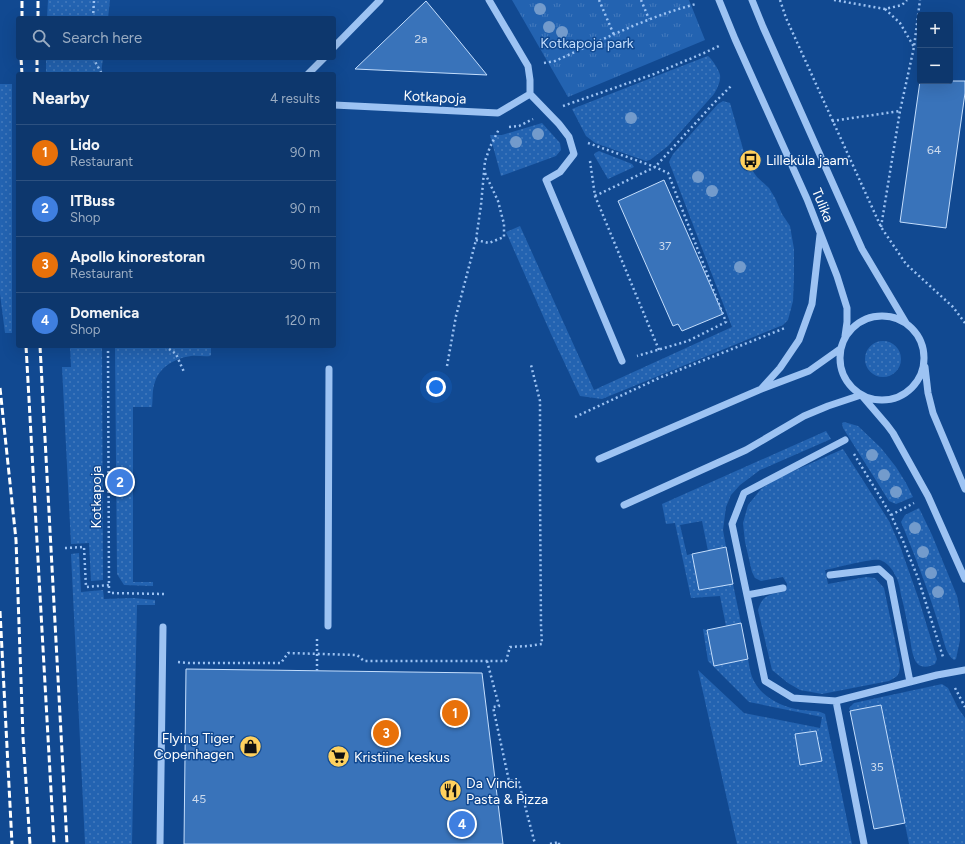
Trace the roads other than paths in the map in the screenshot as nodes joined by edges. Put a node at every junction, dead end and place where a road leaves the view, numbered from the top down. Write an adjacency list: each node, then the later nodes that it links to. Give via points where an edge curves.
1 (380, 0): 5 (street)
2 (489, 0): 8 (street, via 528,66)
3 (719, 0): 10 (street, Tulika)
4 (752, 0): 11 (street, Tulika, via 862,249)
5 (336, 45)
6 (322, 60): 7 (street)
7 (310, 72)
8 (530, 94): 9 (street, Kotkapoja, via 498,113); 14 (street, via 569,137 574,154 560,172 546,180)
9 (336, 105)
10 (820, 233): 12 (street, Tulika, via 838,276 847,308); 17 (street, via 812,304 799,340 780,368)
11 (906, 323): 12 (street, via 894,317 880,315 866,318); 15 (street, via 917,333 922,343 925,354)
12 (845, 336): 13 (street)
13 (840, 349): 17 (street, via 810,371); 18 (street, via 840,363 844,376 851,387)
14 (622, 361)
15 (924, 366): 18 (street, via 920,378 912,389 900,397 874,400); 21 (street, via 933,413)
16 (329, 369): 27 (street)
17 (759, 390): 20 (street)
18 (861, 395): 22 (street, via 804,416 746,450); 24 (street, via 893,433 928,496)
19 (845, 440): 26 (street, via 744,492 732,524)
20 (599, 460)
21 (965, 490)
22 (624, 505)
23 (830, 575): 30 (street, via 879,569 890,579)
24 (965, 579)
25 (783, 588): 26 (street)
26 (747, 595): 31 (street, via 765,681 793,698)
27 (328, 626)
28 (163, 627): 32 (street)
29 (965, 670): 30 (street)
30 (910, 682): 31 (street)
31 (836, 701): 33 (street)
32 (160, 844)
33 (864, 844)

